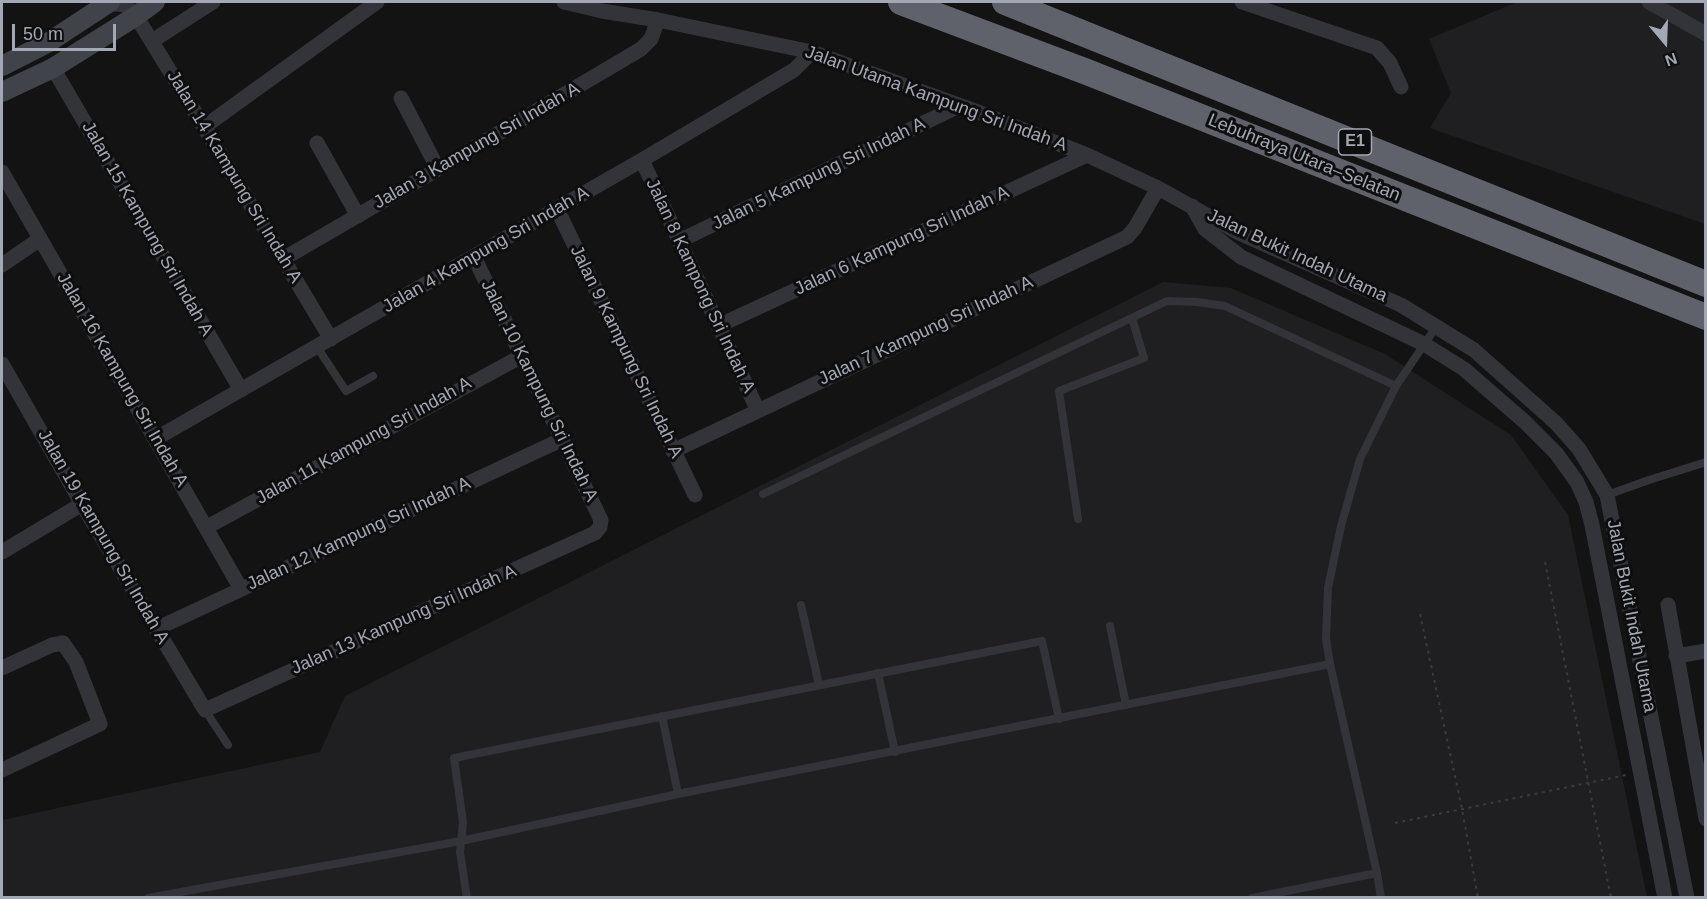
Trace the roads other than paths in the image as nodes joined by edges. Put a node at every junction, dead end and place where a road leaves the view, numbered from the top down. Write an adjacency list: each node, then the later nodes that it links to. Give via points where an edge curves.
1 (109, 2): 11 (street, via 125,5); 16 (street, via 49,42)
2 (155, 2): 11 (street)
3 (213, 2): 14 (street)
4 (377, 2): 22 (street)
5 (564, 2): 12 (street, Jalan Utama Kampung Sri Indah A)
6 (901, 2): 38 (highway, Lebuhraya Utara–Selatan / E1)
7 (1005, 2): 37 (highway, Lebuhraya Utara–Selatan / E1)
8 (1648, 2): 10 (street)
9 (1250, 3): 18 (street, via 1377,48 1390,63)
10 (1668, 6): 13 (street)
11 (136, 16): 14 (street, Jalan 14 Kampung Sri Indah A); 17 (street)
12 (658, 20): 15 (street, Jalan Utama Kampung Sri Indah A); 26 (street, Jalan 3 Kampung Sri Indah A, via 651,39 641,49)
13 (1706, 34)
14 (152, 42): 22 (street, Jalan 14 Kampung Sri Indah A)
15 (812, 52): 21 (street, Jalan Utama Kampung Sri Indah A); 25 (street, Jalan 4 Kampung Sri Indah A, via 794,70)
16 (2, 66)
17 (53, 68): 19 (street); 48 (street, Jalan 15 Kampung Sri Indah A)
18 (1401, 87)
19 (2, 92)
20 (401, 98): 26 (street)
21 (959, 106): 24 (street, Jalan Utama Kampung Sri Indah A); 33 (street, Jalan 5 Kampung Sri Indah A)
22 (204, 127): 35 (street, Jalan 14 Kampung Sri Indah A)
23 (317, 143): 31 (street)
24 (1087, 155): 28 (street, Jalan Utama Kampung Sri Indah A); 40 (street, Jalan 6 Kampung Sri Indah A)
25 (642, 160): 30 (street, Jalan 4 Kampung Sri Indah A); 33 (street, Jalan 8 Kampong Sri Indah A)
26 (438, 169): 31 (street, Jalan 3 Kampung Sri Indah A)
27 (2, 172): 32 (street, Jalan 16 Kampung Sri Indah A)
28 (1158, 188): 29 (street, Jalan Utama Kampung Sri Indah A); 49 (street, Jalan 7 Kampung Sri Indah A, via 1127,237)
29 (1192, 206): 41 (street, Jalan Bukit Indah Utama, via 1239,233 1401,305); 43 (street, Jalan Bukit Indah Utama, via 1205,229 1241,257)
30 (557, 209): 34 (street, Jalan 4 Kampung Sri Indah A); 52 (street, Jalan 9 Kampung Sri Indah A)
31 (358, 216): 35 (street, Jalan 3 Kampung Sri Indah A)
32 (40, 239): 36 (street); 50 (street, Jalan 16 Kampung Sri Indah A)
33 (679, 241): 40 (street, Jalan 8 Kampong Sri Indah A)
34 (474, 257): 42 (street, Jalan 4 Kampung Sri Indah A); 44 (street, Jalan 10 Kampung Sri Indah A)
35 (282, 259): 42 (street, Jalan 14 Kampung Sri Indah A)
36 (2, 265)
37 (1706, 284)
38 (1706, 317)
39 (1132, 318): 47 (lane, via 1167,301 1225,306); 54 (lane); 58 (lane, via 1144,358 1059,392)
40 (718, 326): 49 (street, Jalan 8 Kampong Sri Indah A)
41 (1436, 326): 43 (lane); 56 (street, Jalan Bukit Indah Utama, via 1474,350 1556,423 1579,449)
42 (324, 343): 46 (lane, via 346,391); 48 (street, Jalan 4 Kampung Sri Indah A)
43 (1424, 344): 47 (lane); 90 (street, Jalan Bukit Indah Utama, via 1464,369 1525,422 1556,453 1586,502)
44 (522, 356): 51 (street, Jalan 10 Kampung Sri Indah A); 59 (street, Jalan 11 Kampung Sri Indah A)
45 (2, 364): 57 (street, Jalan 19 Kampung Sri Indah A)
46 (373, 376)
47 (1396, 386): 69 (lane, via 1360,459 1341,526 1328,588 1326,639)
48 (241, 390): 50 (street, Jalan 4 Kampung Sri Indah A)
49 (758, 411): 52 (street, Jalan 7 Kampung Sri Indah A)
50 (155, 439): 59 (street, Jalan 16 Kampung Sri Indah A)
51 (563, 439): 60 (street, Jalan 10 Kampung Sri Indah A, via 601,520); 62 (street, Jalan 12 Kampung Sri Indah A)
52 (674, 451): 55 (street, Jalan 9 Kampung Sri Indah A)
53 (1706, 462): 56 (lane)
54 (763, 494)
55 (695, 495)
56 (1607, 495): 91 (street, Jalan Bukit Indah Utama)
57 (82, 504): 61 (street); 66 (street, Jalan 19 Kampung Sri Indah A)
58 (1078, 519)
59 (207, 527): 62 (street, Jalan 16 Kampung Sri Indah A)
60 (600, 527): 74 (street, Jalan 13 Kampung Sri Indah A, via 596,533)
61 (2, 552)
62 (241, 589): 66 (street, Jalan 12 Kampung Sri Indah A)
63 (801, 605): 72 (lane)
64 (1668, 605): 68 (street)
65 (1110, 626): 73 (lane)
66 (156, 629): 74 (street, Jalan 19 Kampung Sri Indah A)
67 (1706, 651): 68 (street)
68 (1676, 656): 80 (street)
69 (1330, 664): 73 (lane); 84 (lane)
70 (2, 668): 79 (street, via 52,645 63,644 76,662 100,724)
71 (878, 673): 72 (lane); 76 (lane, via 1042,641); 78 (lane)
72 (819, 685): 75 (lane)
73 (1126, 705): 76 (lane)
74 (205, 710): 77 (lane)
75 (662, 716): 81 (lane); 83 (lane, via 454,758 463,822)
76 (1059, 719): 78 (lane)
77 (228, 745)
78 (895, 752): 81 (lane)
79 (2, 770)
80 (1702, 788): 82 (street)
81 (678, 794): 83 (lane)
82 (1706, 819)
83 (460, 841): 85 (lane); 87 (lane)
84 (1377, 873): 88 (lane); 89 (lane)
85 (176, 895): 86 (lane)
86 (148, 897)
87 (467, 897)
88 (1252, 897)
89 (1381, 897)
90 (1665, 897)
91 (1687, 897)

